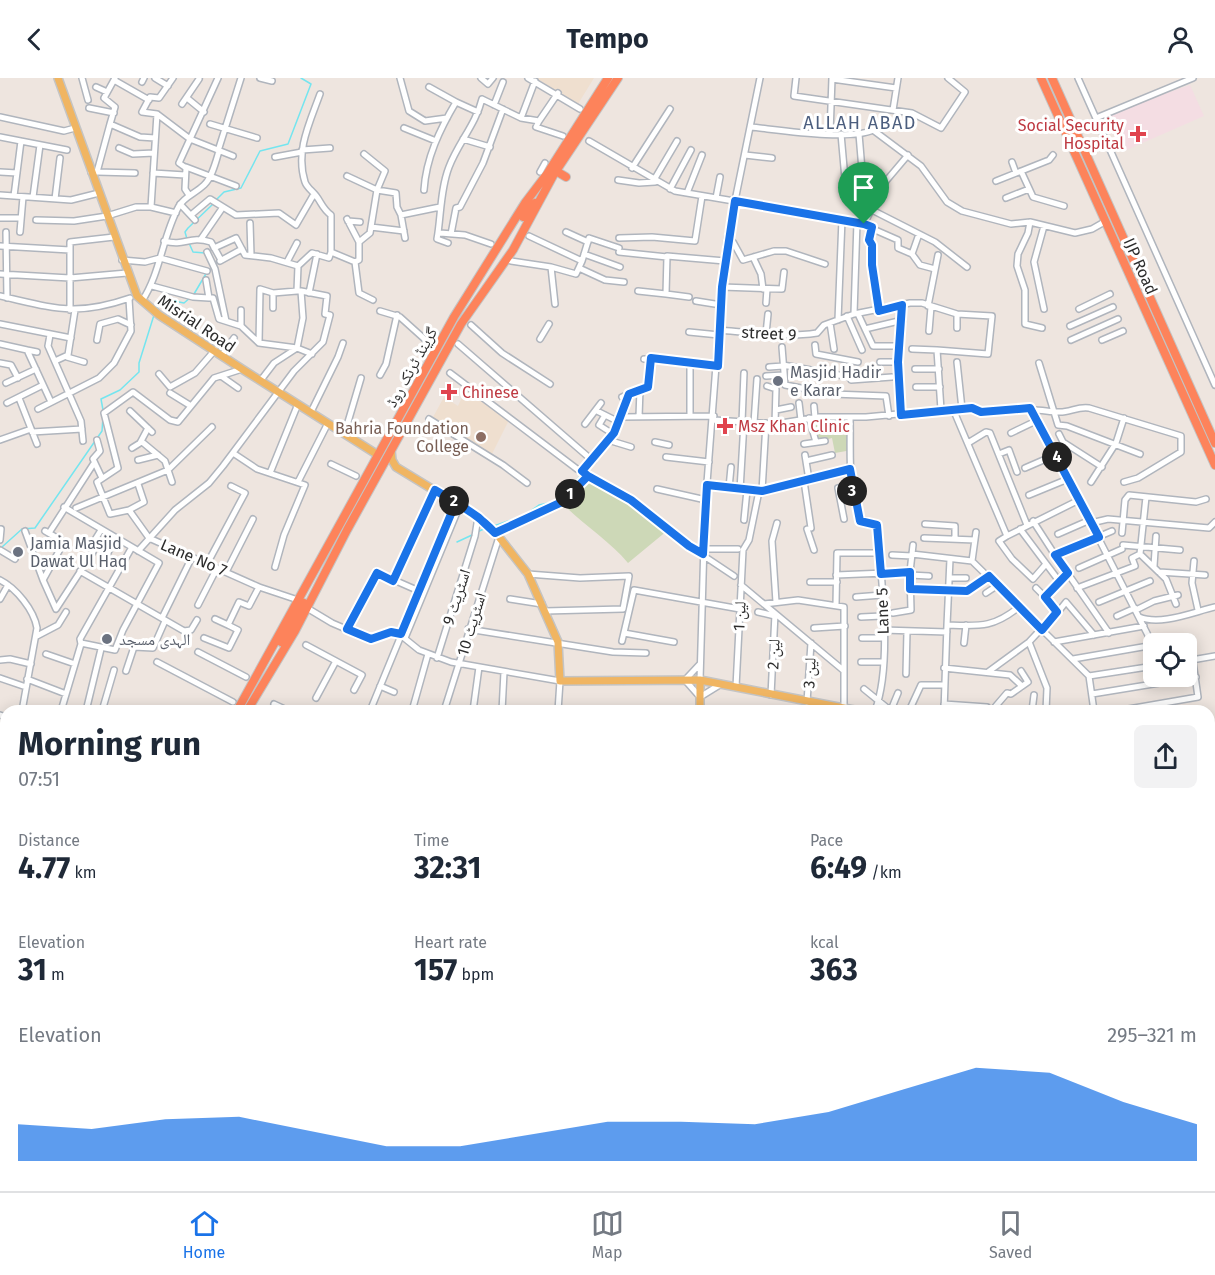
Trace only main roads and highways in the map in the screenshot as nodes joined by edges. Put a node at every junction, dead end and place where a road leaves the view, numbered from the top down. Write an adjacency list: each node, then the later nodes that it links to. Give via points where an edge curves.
1 (57, 78): 15 (main road, Misrial Road, via 94,172 127,273 143,301 159,315)
2 (608, 78): 10 (highway, گرینڈ ٹرنک روڈ)
3 (618, 78): 8 (highway, گرینڈ ٹرنک روڈ)
4 (1041, 78): 7 (highway, IJP Road)
5 (1052, 78): 6 (highway, IJP Road)
6 (1079, 141): 7 (highway); 13 (highway, IJP Road)
7 (1071, 144): 16 (highway, IJP Road)
8 (555, 172): 9 (highway); 10 (highway, via 523,217); 12 (highway, گرینڈ ٹرنک روڈ, via 527,227)
9 (566, 177)
10 (542, 181): 11 (highway, گرینڈ ٹرنک روڈ)
11 (478, 281): 12 (highway, via 519,225 521,229); 15 (highway, گرینڈ ٹرنک روڈ)
12 (488, 284): 14 (highway, گرینڈ ٹرنک روڈ, via 461,324)
13 (1215, 443)
14 (391, 450): 17 (main road); 18 (highway, گرینڈ ٹرنک روڈ)
15 (378, 454): 20 (highway, گرینڈ ٹرنک روڈ)
16 (1215, 465)
17 (396, 467): 18 (main road); 21 (main road, via 478,517 528,574 558,642 560,681)
18 (379, 473): 19 (highway, گرینڈ ٹرنک روڈ)
19 (339, 545): 20 (highway, via 281,642); 25 (highway, گرینڈ ٹرنک روڈ)
20 (285, 623): 22 (highway, گرینڈ ٹرنک روڈ)
21 (700, 680): 26 (main road); 27 (main road)
22 (247, 691): 23 (highway, گرینڈ ٹرنک روڈ); 24 (highway, via 275,650)
23 (240, 705)
24 (249, 705)
25 (250, 705)
26 (700, 705)
27 (826, 705)

